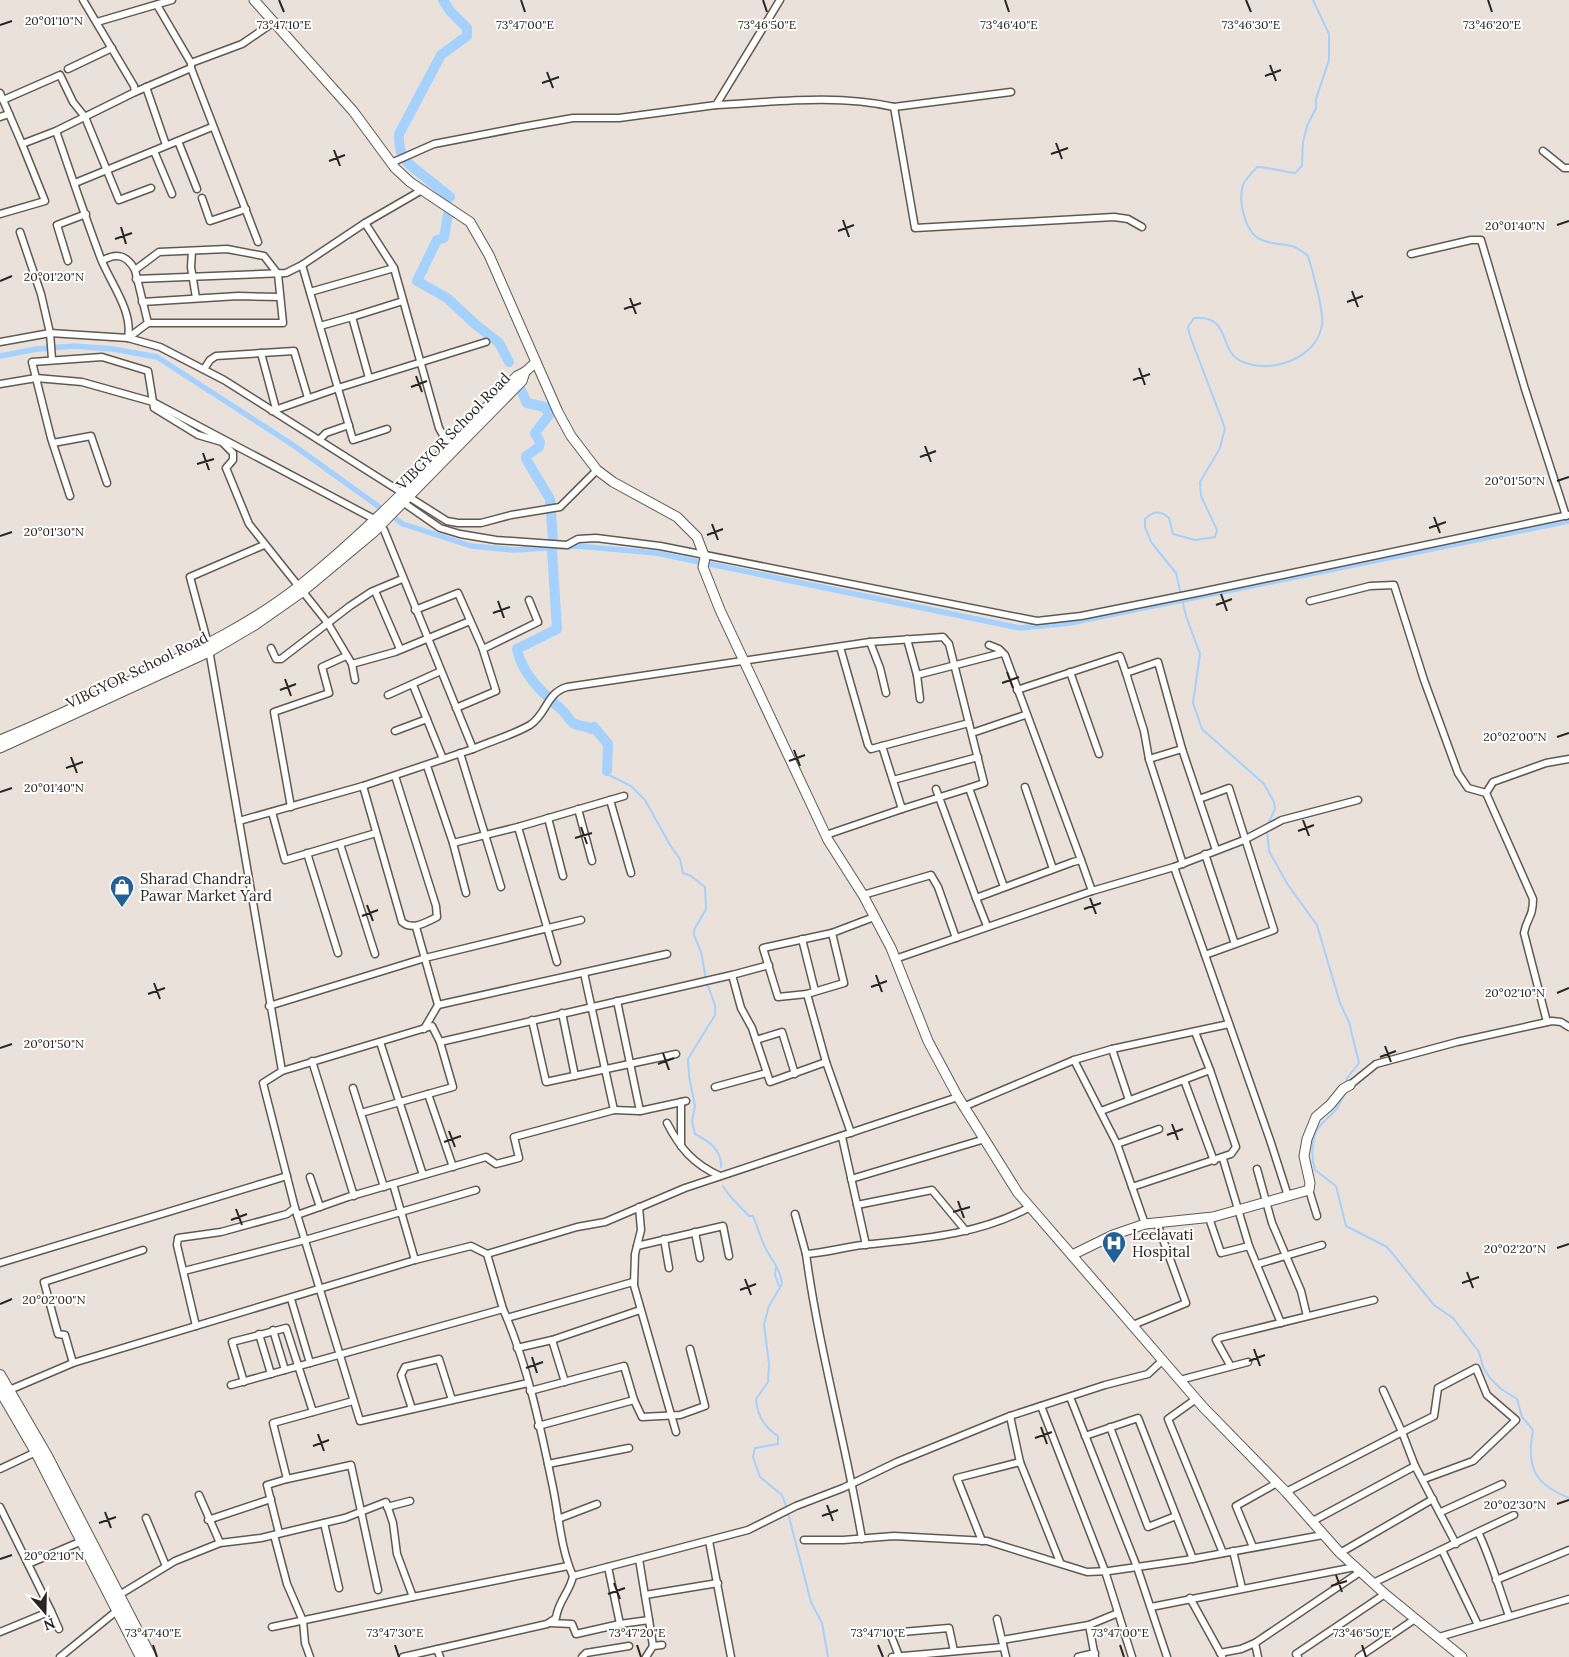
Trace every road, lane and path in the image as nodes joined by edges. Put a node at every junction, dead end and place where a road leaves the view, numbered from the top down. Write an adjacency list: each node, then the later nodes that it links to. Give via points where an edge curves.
1 (84, 0): 7 (street)
2 (172, 0): 6 (street)
3 (254, 0): 8 (main road)
4 (262, 0): 17 (main road, via 325,71)
5 (780, 0): 18 (street)
6 (157, 5): 7 (street); 10 (street)
7 (96, 22): 9 (street)
8 (274, 22): 10 (street, via 242,44); 17 (main road)
9 (112, 49): 11 (street); 13 (street)
10 (191, 66): 12 (street); 23 (street)
11 (68, 69)
12 (146, 87): 13 (street); 27 (street)
13 (135, 92): 22 (street)
14 (1011, 92): 19 (street)
15 (0, 93): 16 (street)
16 (3, 100): 20 (street); 22 (street, via 60,75)
17 (346, 102): 30 (main road)
18 (716, 105): 19 (street, via 809,100); 30 (street, via 619,118 573,118 450,141)
19 (894, 107): 43 (street, via 915,228 1114,218 1128,219)
20 (9, 114): 21 (street); 26 (street)
21 (0, 117)
22 (84, 117): 24 (street); 32 (street)
23 (212, 127): 25 (street); 39 (street)
24 (56, 131): 26 (street); 33 (street)
25 (178, 140): 27 (street); 35 (street)
26 (22, 144): 40 (street, via 45,201)
27 (166, 145): 28 (street)
28 (154, 150): 32 (street); 37 (street)
29 (1542, 151): 31 (street, via 1564,168)
30 (391, 163): 36 (main road)
31 (1569, 168)
32 (107, 170): 33 (street); 34 (street, via 119,200)
33 (75, 183): 41 (street)
34 (152, 188)
35 (197, 189)
36 (422, 190): 42 (street); 71 (main road, via 470,222 480,236)
37 (172, 194)
38 (202, 198): 39 (street, via 210,221)
39 (246, 209): 45 (street)
40 (0, 214)
41 (86, 214): 48 (street, via 57,225); 49 (street)
42 (365, 223): 50 (street); 51 (street)
43 (1142, 226)
44 (20, 232): 64 (street, via 42,294)
45 (258, 242)
46 (192, 251): 52 (street, via 159,252); 53 (street, via 227,249 264,256); 54 (street)
47 (1411, 254): 89 (street, via 1481,240 1525,390)
48 (68, 261)
49 (102, 261): 52 (street, via 113,255 121,256); 65 (street, via 130,327)
50 (302, 265): 53 (street); 56 (street)
51 (394, 268): 56 (street); 59 (street)
52 (134, 270): 55 (street)
53 (278, 274): 54 (street); 57 (street)
54 (192, 277): 55 (street); 58 (street)
55 (136, 279): 60 (street)
56 (310, 292): 63 (street)
57 (280, 297): 58 (street); 62 (street, via 283,323)
58 (196, 298): 60 (street)
59 (404, 301): 61 (street); 70 (street)
60 (142, 302): 62 (street)
61 (352, 317): 63 (street); 74 (street)
62 (148, 323): 65 (street)
63 (320, 326): 76 (street)
64 (50, 333): 65 (street); 66 (street); 69 (street)
65 (128, 338): 72 (street, via 160,347)
66 (0, 342)
67 (486, 342): 70 (street)
68 (261, 352): 72 (street, via 216,356); 77 (street, via 294,351); 79 (street)
69 (51, 357): 73 (street, via 32,362); 78 (street, via 102,357 148,371)
70 (420, 362): 74 (street); 84 (street, via 439,428)
71 (536, 362): 84 (main road, VIBGYOR School Road, via 517,376); 85 (main road, via 563,422)
72 (204, 370): 79 (street)
73 (36, 378): 75 (street); 78 (street, via 82,382); 83 (street)
74 (369, 378): 76 (street)
75 (0, 384)
76 (338, 388): 77 (street); 80 (street)
77 (308, 398): 79 (street)
78 (153, 402): 90 (street); 91 (street, via 154,408 198,435 222,442 233,453 233,460 226,468 249,524)
79 (274, 410): 82 (street)
80 (349, 425): 81 (street, via 353,440); 82 (street, via 326,433)
81 (387, 430)
82 (319, 440): 88 (street)
83 (53, 443): 86 (street, via 91,436); 87 (street)
84 (450, 449): 88 (main road, VIBGYOR School Road)
85 (597, 470): 88 (street, via 560,507 481,524 458,524); 92 (main road, via 677,517 693,532)
86 (107, 483)
87 (70, 496)
88 (401, 499): 90 (main road, VIBGYOR School Road); 92 (street, via 440,528 460,534 567,545 578,539 596,538)
89 (1567, 515): 92 (street, via 1201,592 1037,621)
90 (381, 519): 93 (street); 94 (main road, VIBGYOR School Road)
91 (264, 545): 94 (street); 106 (street, via 190,576)
92 (705, 556): 112 (main road, via 704,567)
93 (402, 579): 95 (street); 98 (street)
94 (300, 589): 100 (street); 106 (main road, VIBGYOR School Road)
95 (375, 591): 100 (street); 108 (street)
96 (529, 600): 109 (street, via 538,622)
97 (1310, 601): 150 (street, via 1370,586 1394,585 1458,773 1468,788)
98 (415, 610): 99 (street, via 458,593); 102 (street)
99 (470, 621): 102 (street); 109 (street)
100 (327, 622): 107 (street, via 324,628 281,658 276,659); 111 (street)
101 (907, 639): 103 (street); 114 (street, via 946,638); 118 (street)
102 (427, 640): 108 (street); 115 (street)
103 (870, 642): 105 (street); 122 (street)
104 (990, 645): 110 (street, via 1000,649)
105 (840, 647): 112 (street); 133 (street, via 868,745 871,749)
106 (208, 648): 131 (main road, VIBGYOR School Road); 161 (street)
107 (270, 648)
108 (400, 649): 113 (street)
109 (483, 649): 125 (street, via 496,691)
110 (1002, 654): 114 (street); 121 (street)
111 (346, 656): 113 (street); 156 (street, via 322,666 328,693 274,712)
112 (744, 661): 135 (street, via 559,689 532,724); 165 (main road)
113 (352, 664): 119 (street)
114 (955, 666): 118 (street); 128 (street)
115 (441, 671): 120 (street); 125 (street)
116 (1070, 672): 117 (street, via 1120,656); 121 (street); 138 (street)
117 (1126, 673): 136 (street, via 1158,662); 141 (street)
118 (917, 675): 124 (street)
119 (355, 680)
120 (413, 685): 123 (street); 127 (street)
121 (1017, 690): 126 (street)
122 (886, 693)
123 (388, 695)
124 (920, 699)
125 (456, 708): 135 (street)
126 (1025, 715): 130 (street); 172 (street)
127 (427, 719): 129 (street); 140 (street)
128 (969, 724): 130 (street); 133 (street)
129 (395, 731)
130 (972, 733): 139 (street)
131 (12, 739): 132 (main road, VIBGYOR School Road); 134 (main road, VIBGYOR School Road)
132 (0, 740)
133 (882, 746): 145 (street)
134 (0, 748)
135 (472, 748): 137 (street)
136 (1182, 749): 141 (street); 153 (street)
137 (460, 753): 140 (street); 164 (street)
138 (1099, 754)
139 (978, 757): 145 (street); 148 (street, via 984,783)
140 (443, 759): 143 (street)
141 (1149, 759): 174 (street)
142 (1569, 759): 150 (street, via 1546,763 1493,782)
143 (427, 766): 144 (street); 167 (street)
144 (395, 776): 146 (street); 187 (street, via 436,906 437,917)
145 (893, 780): 158 (street)
146 (363, 786): 156 (street); 163 (street)
147 (1025, 787): 176 (street)
148 (969, 788): 152 (street); 180 (street)
149 (936, 789): 152 (street)
150 (1486, 792): 212 (street, via 1533,899 1533,914 1524,933)
151 (624, 796): 154 (street)
152 (938, 796): 158 (street); 184 (street)
153 (1199, 799): 166 (street, via 1229,788); 169 (street)
154 (610, 800): 157 (street); 177 (street)
155 (1358, 800): 166 (street, via 1279,821)
156 (291, 806): 159 (street)
157 (578, 809): 160 (street); 173 (street)
158 (902, 809): 165 (street)
159 (272, 812): 161 (street); 170 (street, via 285,860)
160 (548, 818): 162 (street); 178 (street)
161 (239, 821): 208 (street)
162 (518, 827): 164 (street); 189 (street)
163 (376, 833): 168 (street); 187 (street, via 402,922 406,926)
164 (486, 834): 167 (street); 179 (street)
165 (826, 835): 183 (main road)
166 (1244, 840): 169 (street); 193 (street, via 1274,930)
167 (453, 843): 182 (street)
168 (340, 844): 170 (street); 195 (street)
169 (1216, 850): 171 (street)
170 (307, 853): 194 (street)
171 (1206, 854): 174 (street); 193 (street)
172 (1081, 860): 176 (street); 181 (street)
173 (592, 861)
174 (1183, 864): 175 (street)
175 (1174, 867): 181 (street); 197 (street)
176 (1053, 869): 180 (street)
177 (631, 872)
178 (563, 876)
179 (501, 887)
180 (1004, 887): 184 (street)
181 (1092, 891): 188 (street)
182 (466, 892)
183 (863, 895): 185 (main road); 191 (street, via 930,875 938,887)
184 (976, 898): 188 (street)
185 (874, 917): 190 (street); 199 (main road)
186 (581, 920): 189 (street)
187 (416, 926): 198 (street)
188 (987, 926): 191 (street)
189 (547, 929): 198 (street); 200 (street)
190 (832, 933): 192 (street); 204 (street, via 844,983)
191 (956, 938): 199 (street)
192 (802, 940): 201 (street, via 763,948); 204 (street)
193 (1235, 944): 197 (street)
194 (338, 953)
195 (374, 954)
196 (667, 954): 202 (street)
197 (1205, 955): 213 (street)
198 (425, 958): 207 (street); 208 (street)
199 (895, 959): 237 (main road, via 928,1041)
200 (556, 962)
201 (768, 965): 203 (street); 205 (street, via 778,997)
202 (584, 973): 207 (street); 209 (street)
203 (732, 976): 206 (street); 217 (street)
204 (815, 991): 205 (street)
205 (807, 994): 224 (street)
206 (617, 1001): 209 (street); 225 (street)
207 (438, 1005): 215 (street)
208 (269, 1006): 228 (street)
209 (593, 1006): 210 (street); 226 (street)
210 (562, 1013): 211 (street); 231 (street)
211 (532, 1020): 219 (street); 231 (street, via 546,1082)
212 (1547, 1022): 214 (street, via 1561,1022); 234 (street, via 1376,1064)
213 (1229, 1024): 216 (street); 267 (street)
214 (1569, 1027)
215 (424, 1028): 218 (street); 219 (street, via 432,1026)
216 (1195, 1032): 220 (street); 227 (street)
217 (756, 1040): 229 (street); 230 (street, via 782,1032)
218 (380, 1042): 223 (street); 239 (street)
219 (440, 1042): 236 (street, via 453,1087)
220 (1112, 1049): 222 (street); 238 (street)
221 (676, 1054): 225 (street)
222 (1074, 1060): 240 (street); 243 (street)
223 (312, 1061): 228 (street); 266 (street)
224 (826, 1062): 230 (street); 247 (street)
225 (630, 1065): 226 (street); 242 (street)
226 (606, 1070): 231 (street); 241 (street)
227 (1210, 1070): 232 (street); 252 (street, via 1236,1147)
228 (282, 1071): 257 (street, via 263,1083)
229 (766, 1074): 230 (street, via 770,1082); 233 (street)
230 (795, 1074)
231 (575, 1076)
232 (1184, 1080): 238 (street); 253 (street)
233 (715, 1087)
234 (1347, 1087): 265 (main road, via 1316,1117 1306,1139 1304,1156)
235 (353, 1088): 244 (street)
236 (428, 1094): 239 (street); 254 (street)
237 (958, 1098): 240 (main road); 247 (street)
238 (1129, 1100): 243 (street)
239 (400, 1103): 244 (street); 256 (street)
240 (963, 1107): 249 (main road)
241 (614, 1110): 242 (street); 254 (street, via 514,1137 519,1158 496,1164 486,1157)
242 (640, 1111): 251 (street, via 684,1102)
243 (1101, 1111): 250 (street)
244 (361, 1114): 262 (street)
245 (667, 1123): 251 (street)
246 (1159, 1129): 250 (street)
247 (851, 1133): 248 (street)
248 (842, 1136): 258 (street); 260 (street)
249 (985, 1139): 260 (street); 272 (main road)
250 (1117, 1144): 263 (street)
251 (681, 1146): 258 (street, via 702,1168)
252 (1223, 1159): 253 (street); 273 (street)
253 (1214, 1161): 263 (street)
254 (453, 1167): 256 (street)
255 (1257, 1169): 268 (street)
256 (424, 1175): 261 (street)
257 (287, 1176): 274 (street); 297 (street)
258 (720, 1176): 271 (street)
259 (310, 1177): 270 (street)
260 (851, 1179): 269 (street)
261 (393, 1184): 262 (street); 275 (street)
262 (384, 1187): 266 (street)
263 (1132, 1187): 280 (street)
264 (476, 1190): 275 (street)
265 (1309, 1190): 267 (main road); 277 (street)
266 (354, 1196): 270 (street)
267 (1288, 1196): 268 (main road)
268 (1267, 1202): 273 (main road); 293 (street)
269 (857, 1205): 281 (street, via 932,1190); 285 (street)
270 (320, 1207): 274 (street)
271 (639, 1207): 287 (street, via 641,1230); 290 (street, via 605,1222 577,1227)
272 (1030, 1207): 281 (street, via 1008,1219); 292 (main road)
273 (1239, 1210): 278 (main road); 288 (street)
274 (296, 1212): 284 (street); 300 (street, via 221,1232 178,1238)
275 (401, 1213): 284 (street); 296 (street)
276 (795, 1214): 291 (street)
277 (1317, 1216)
278 (1209, 1218): 279 (main road); 288 (street, via 1221,1253)
279 (1157, 1223): 280 (main road); 310 (street, via 1186,1303)
280 (1145, 1224): 292 (main road, via 1112,1235)
281 (966, 1231): 285 (street)
282 (695, 1232): 283 (street); 294 (street, via 723,1226); 295 (street)
283 (664, 1239): 287 (street); 299 (street)
284 (305, 1240): 300 (street); 302 (street)
285 (866, 1245): 291 (street)
286 (1322, 1245): 293 (street)
287 (637, 1246): 301 (street)
288 (1248, 1246): 298 (street)
289 (143, 1250): 320 (street, via 44,1282 58,1334 65,1335)
290 (488, 1254): 296 (street, via 470,1246); 305 (street)
291 (806, 1254): 359 (street, via 812,1302)
292 (1072, 1255): 310 (main road)
293 (1286, 1255): 298 (street); 307 (street)
294 (729, 1256)
295 (700, 1258)
296 (415, 1260): 302 (street)
297 (0, 1262)
298 (1258, 1264): 309 (street)
299 (670, 1268)
300 (184, 1271): 311 (street)
301 (634, 1284): 306 (street); 308 (street)
302 (320, 1288): 303 (street); 317 (street)
303 (291, 1299): 311 (street); 321 (street)
304 (1374, 1300): 307 (street)
305 (503, 1309): 308 (street); 317 (street)
306 (640, 1310): 314 (street); 343 (street)
307 (1307, 1316): 309 (street)
308 (507, 1318): 315 (street)
309 (1281, 1323): 322 (street, via 1216,1340)
310 (1133, 1325): 318 (main road)
311 (196, 1326): 320 (street)
312 (273, 1330): 313 (street); 323 (street, via 286,1328); 324 (street)
313 (259, 1334): 325 (street); 328 (street, via 232,1342)
314 (552, 1340): 315 (street); 329 (street)
315 (517, 1348): 330 (street)
316 (690, 1349): 343 (street, via 704,1406)
317 (339, 1355): 321 (street); 339 (street)
318 (1163, 1360): 327 (main road); 335 (street, via 1148,1374)
319 (1248, 1362): 322 (street)
320 (74, 1363): 333 (street)
321 (310, 1363): 323 (street)
322 (1230, 1365): 327 (street)
323 (299, 1366): 324 (street); 342 (street)
324 (285, 1370): 325 (street)
325 (271, 1374): 328 (street)
326 (0, 1377): 333 (highway)
327 (1180, 1380): 336 (main road)
328 (244, 1382): 331 (street)
329 (565, 1382): 334 (street); 338 (street, via 624,1366)
330 (528, 1383): 334 (street); 337 (street)
331 (231, 1385)
332 (1383, 1390): 349 (street)
333 (3, 1391): 346 (highway)
334 (530, 1392): 345 (street)
335 (1070, 1396): 340 (street); 350 (street)
336 (1196, 1399): 360 (main road); 393 (street, via 1168,1419)
337 (452, 1400): 341 (street); 341 (street, via 439,1359 406,1367 402,1375)
338 (634, 1400): 343 (street, via 642,1417); 345 (street)
339 (353, 1401): 341 (street, via 360,1421); 342 (street)
340 (1041, 1406): 344 (street); 404 (street)
341 (412, 1409)
342 (313, 1412): 357 (street, via 273,1423)
343 (672, 1415): 348 (street)
344 (1010, 1416): 353 (street); 359 (street)
345 (538, 1426): 354 (street)
346 (25, 1427): 352 (highway); 415 (highway)
347 (1110, 1427): 350 (street); 373 (street, via 1138,1418); 373 (street, via 1148,1527)
348 (676, 1432)
349 (1402, 1432): 355 (street); 358 (street, via 1434,1416 1438,1388 1476,1368 1487,1395 1516,1420 1472,1461); 362 (street)
350 (1085, 1436): 402 (street)
351 (629, 1448): 354 (street)
352 (36, 1452): 356 (street); 385 (highway)
353 (1020, 1462): 384 (street, via 956,1480); 397 (street)
354 (548, 1464): 375 (street)
355 (1415, 1466): 358 (street); 377 (street)
356 (0, 1469)
357 (287, 1479): 364 (street, via 267,1485); 370 (street, via 351,1465)
358 (1424, 1479): 365 (street)
359 (852, 1483): 382 (street); 386 (street, via 748,1530)
360 (1277, 1483): 362 (main road); 389 (street, via 1236,1506)
361 (1502, 1484): 371 (street)
362 (1286, 1492): 377 (main road)
363 (199, 1495): 376 (street)
364 (271, 1499): 376 (street); 380 (street)
365 (1433, 1499): 371 (street); 394 (street)
366 (410, 1501): 368 (street)
367 (597, 1504): 375 (street)
368 (387, 1507): 370 (street, via 386,1502); 414 (street, via 393,1523 397,1554)
369 (0, 1508): 398 (street)
370 (360, 1512): 378 (street); 411 (street)
371 (1440, 1512): 388 (street)
372 (1514, 1515): 379 (street)
373 (1176, 1516): 396 (street)
374 (146, 1518): 399 (street)
375 (558, 1519): 400 (street)
376 (208, 1520): 387 (street)
377 (1311, 1522): 381 (main road)
378 (324, 1523): 380 (street); 409 (street)
379 (1478, 1532): 388 (street); 406 (street, via 1490,1556)
380 (276, 1534): 387 (street); 426 (street, via 288,1584)
381 (1323, 1535): 389 (street); 394 (main road)
382 (862, 1539): 383 (street); 384 (street, via 894,1536)
383 (804, 1540)
384 (982, 1540): 397 (street)
385 (82, 1541): 398 (street); 415 (highway)
386 (710, 1541): 395 (street); 407 (street)
387 (220, 1543): 399 (street)
388 (1456, 1544): 390 (street)
389 (1253, 1547): 392 (street)
390 (1442, 1550): 408 (street); 430 (street)
391 (1569, 1550): 406 (street)
392 (1233, 1551): 393 (street); 410 (street)
393 (1223, 1553): 396 (street)
394 (1340, 1553): 403 (main road)
395 (639, 1559): 401 (street); 413 (street)
396 (1193, 1559): 402 (street)
397 (1060, 1562): 404 (street, via 1087,1572)
398 (28, 1564): 420 (street)
399 (166, 1566): 415 (street)
400 (568, 1566): 405 (street); 414 (street)
401 (608, 1567): 405 (street); 428 (street)
402 (1137, 1567): 404 (street); 418 (street)
403 (1358, 1569): 408 (main road); 410 (street); 436 (street)
404 (1105, 1571): 421 (street)
405 (572, 1576): 427 (street, via 572,1583 557,1606 556,1618)
406 (1496, 1580): 422 (street)
407 (718, 1583): 413 (street); 456 (street)
408 (1372, 1583): 412 (main road)
409 (339, 1588)
410 (1242, 1588): 416 (street)
411 (378, 1590)
412 (1385, 1594): 424 (main road); 463 (street, via 1296,1654)
413 (645, 1595): 425 (street)
414 (414, 1597): 426 (street)
415 (115, 1598): 419 (highway)
416 (1190, 1598): 418 (street); 445 (street)
417 (1569, 1600): 422 (street)
418 (1151, 1607): 461 (street)
419 (120, 1608): 435 (highway); 448 (street)
420 (51, 1611): 432 (street); 433 (street)
421 (1118, 1614): 429 (street); 460 (street)
422 (1509, 1616): 430 (street)
423 (996, 1619): 437 (street)
424 (1415, 1619): 434 (main road); 464 (street)
425 (649, 1620): 428 (street); 440 (street)
426 (303, 1621): 431 (street); 451 (street)
427 (549, 1622): 428 (street, via 572,1624 576,1634); 441 (street)
428 (620, 1624)
429 (1089, 1625): 437 (street); 444 (street)
430 (1478, 1625): 434 (street)
431 (272, 1627)
432 (59, 1629)
433 (0, 1632)
434 (1439, 1637): 447 (main road)
435 (137, 1640): 449 (highway); 450 (highway)
436 (1255, 1643): 445 (street); 462 (street)
437 (1002, 1644): 443 (street); 458 (street)
438 (662, 1645): 440 (street)
439 (629, 1646): 454 (street, via 586,1653)
440 (653, 1646): 455 (street)
441 (438, 1649): 452 (street); 453 (street)
442 (954, 1651): 443 (street); 446 (street); 446 (street, via 949,1628 890,1633)
443 (961, 1654)
444 (1095, 1655): 459 (street)
445 (1221, 1655)
446 (900, 1656): 457 (street)
447 (1457, 1656)
448 (60, 1657)
449 (141, 1657)
450 (151, 1657)
451 (310, 1657)
452 (403, 1657)
453 (440, 1657)
454 (582, 1657)
455 (646, 1657)
456 (731, 1657)
457 (892, 1657)
458 (1006, 1657)
459 (1078, 1657)
460 (1132, 1657)
461 (1167, 1657)
462 (1258, 1657)
463 (1298, 1657)
464 (1359, 1657)

